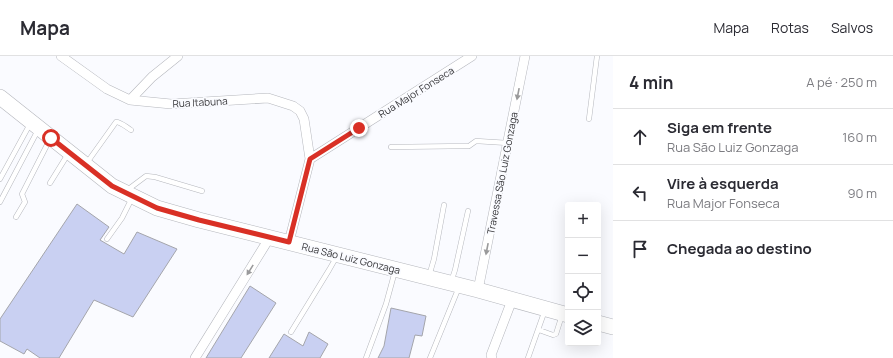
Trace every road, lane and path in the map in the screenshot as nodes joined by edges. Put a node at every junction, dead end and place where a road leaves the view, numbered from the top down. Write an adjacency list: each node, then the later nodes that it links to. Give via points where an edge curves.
1 (62, 56): 7 (street, Rua Itabuna, via 108,89)
2 (178, 56): 7 (street, via 152,77)
3 (472, 56): 15 (street, Rua Major Fonseca)
4 (526, 56): 12 (street, Travessa São Luiz Gonzaga, one-way to 12)
5 (597, 56): 8 (lane)
6 (0, 97): 9 (main road, Rua São Luiz Gonzaga)
7 (130, 100): 15 (street, Rua Itabuna, via 171,104 268,98 293,106 300,111 304,119)
8 (589, 119)
9 (35, 126): 11 (main road, Rua São Luiz Gonzaga); 17 (lane); 21 (lane)
10 (131, 130): 16 (lane, via 116,122)
11 (51, 138): 14 (main road, Rua São Luiz Gonzaga); 24 (lane, via 22,194 25,202)
12 (508, 143): 13 (lane, via 476,141 469,146); 32 (street, Travessa São Luiz Gonzaga, one-way to 32)
13 (391, 147)
14 (69, 152): 16 (main road, Rua São Luiz Gonzaga); 18 (lane)
15 (310, 159): 27 (street)
16 (86, 165): 20 (main road, Rua São Luiz Gonzaga, via 112,186)
17 (0, 179)
18 (50, 183)
19 (202, 191): 20 (lane, via 146,176)
20 (129, 194): 25 (main road, Rua São Luiz Gonzaga, via 157,208); 26 (lane, via 122,218)
21 (0, 202)
22 (444, 205): 30 (lane)
23 (468, 211): 31 (lane, via 455,270)
24 (16, 217)
25 (270, 237): 27 (main road, Rua São Luiz Gonzaga); 40 (street, one-way to 40)
26 (107, 239)
27 (289, 242): 28 (main road, Rua São Luiz Gonzaga)
28 (338, 255): 29 (main road, Rua São Luiz Gonzaga); 39 (lane)
29 (395, 269): 30 (main road, Rua São Luiz Gonzaga); 41 (lane, via 386,304)
30 (428, 278): 31 (main road, Rua São Luiz Gonzaga)
31 (455, 284): 32 (main road, Rua São Luiz Gonzaga); 42 (lane, via 454,300)
32 (478, 290): 33 (main road, Rua São Luiz Gonzaga)
33 (512, 300): 34 (main road, Rua São Luiz Gonzaga); 43 (street)
34 (546, 309): 35 (main road, Rua São Luiz Gonzaga); 38 (lane)
35 (565, 314): 38 (lane, via 556,334)
36 (601, 324): 37 (main road)
37 (613, 327)
38 (539, 330): 44 (lane)
39 (291, 332)
40 (195, 358)
41 (366, 358)
42 (430, 358)
43 (492, 358)
44 (528, 358)

